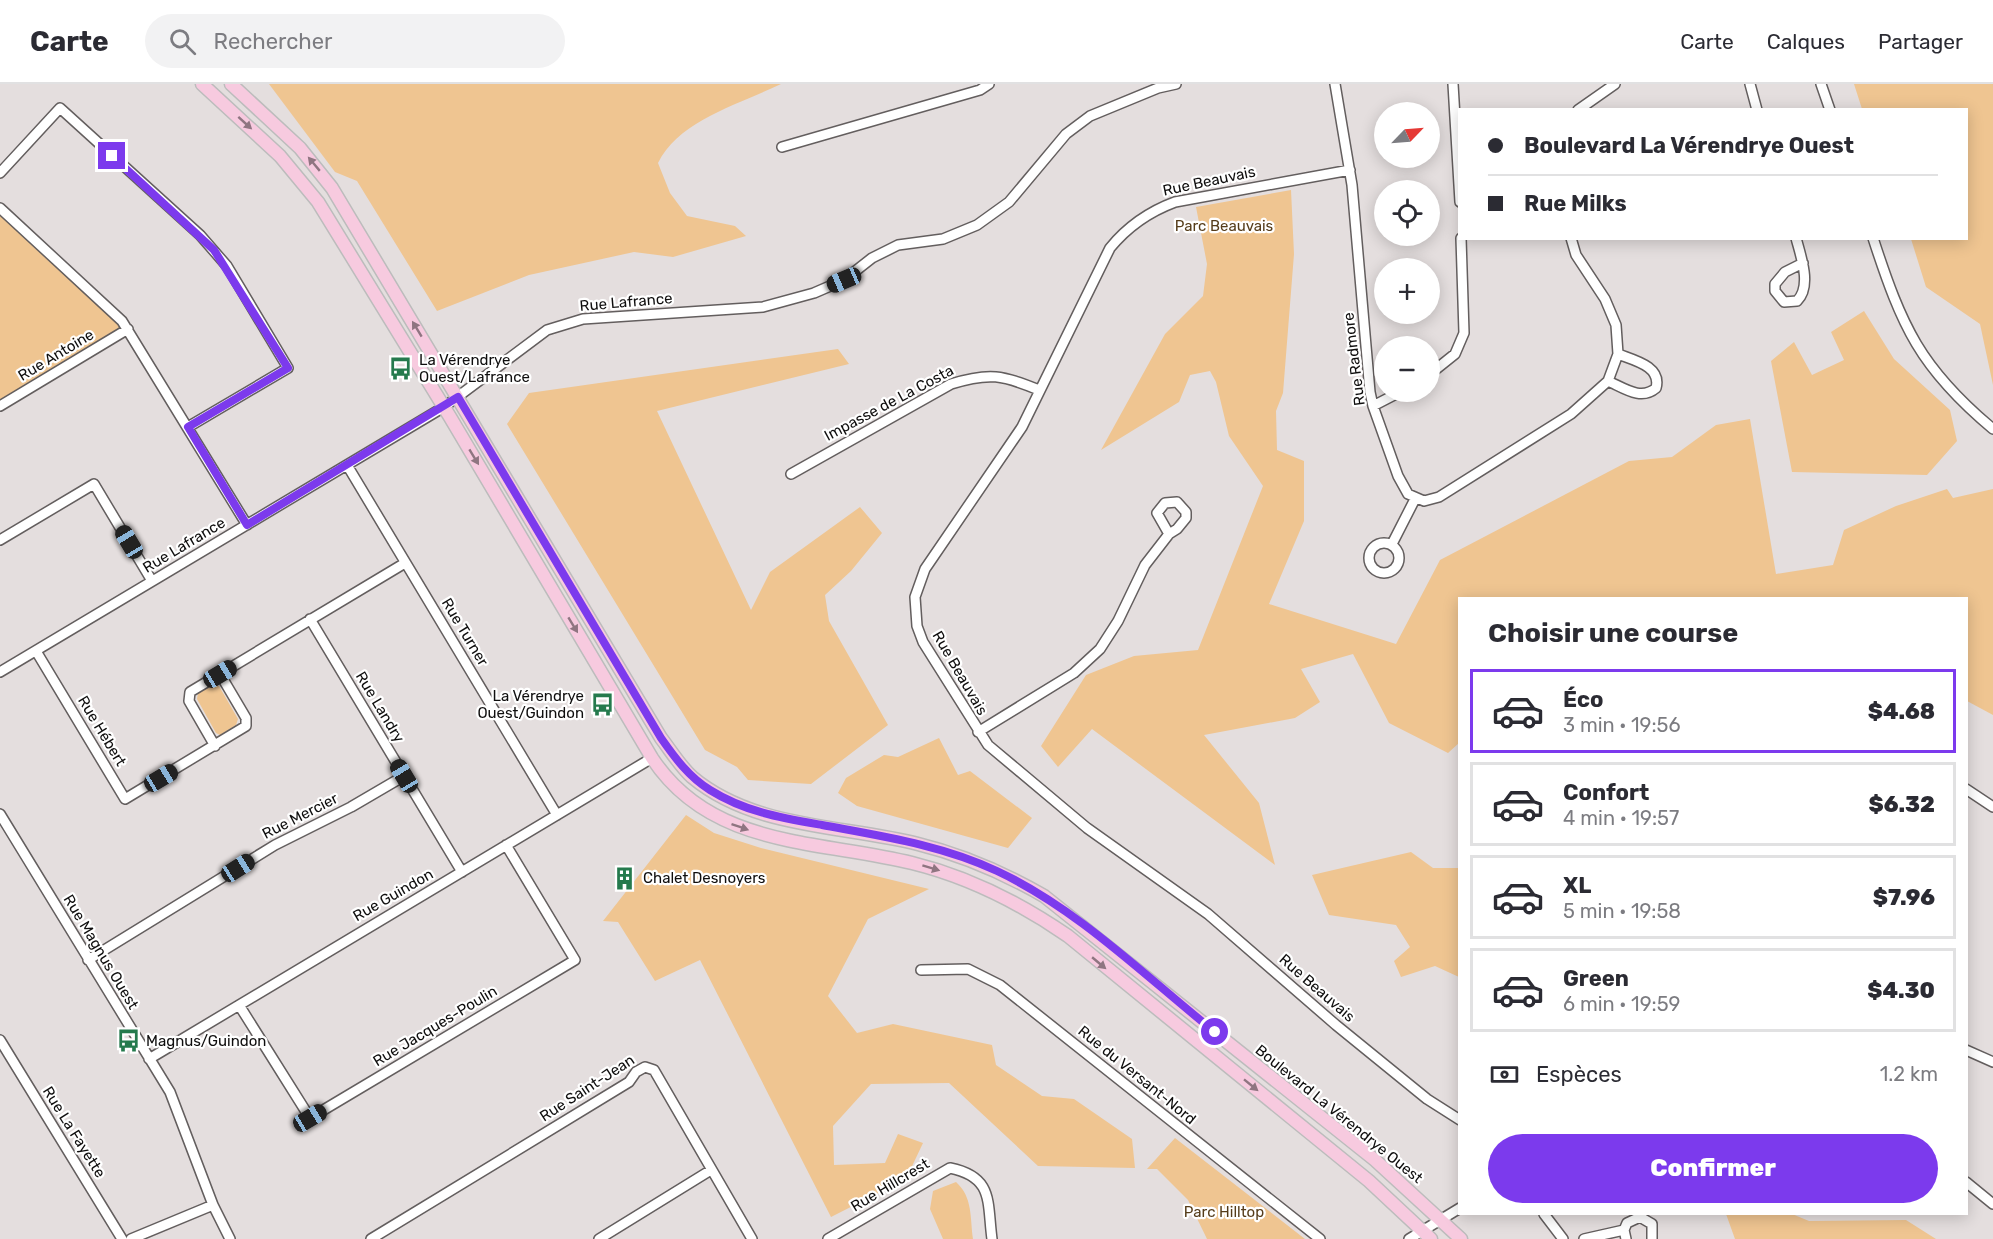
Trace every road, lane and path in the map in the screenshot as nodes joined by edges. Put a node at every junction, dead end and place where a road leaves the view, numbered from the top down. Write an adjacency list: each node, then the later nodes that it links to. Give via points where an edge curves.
1 (202, 84): 33 (main road, one-way to 33, via 301,178)
2 (231, 84): 29 (main road, Boulevard La Vérendrye Ouest, one-way to 2, via 332,188 300,148)
3 (989, 84): 10 (street)
4 (1176, 84): 29 (street, Rue Lafrance, via 1090,116 1066,134 1009,202 977,225 944,239 898,245 872,258 844,280 763,307 571,321 533,340)
5 (1335, 84): 16 (street, Rue Radmore)
6 (1454, 84): 15 (street)
7 (1615, 84): 11 (street)
8 (1750, 84): 12 (street)
9 (1821, 84): 13 (street)
10 (978, 87): 14 (street)
11 (1581, 108)
12 (1756, 108)
13 (1829, 108)
14 (782, 147)
15 (1458, 163)
16 (1350, 170): 28 (street, Rue Beauvais, via 1190,198 1148,213 1110,248); 32 (street, Rue Radmore)
17 (0, 173): 34 (street, via 60,108 221,257 288,368)
18 (0, 208): 24 (street)
19 (1461, 240): 26 (street, via 1464,333 1455,354)
20 (1574, 240): 25 (street, via 1576,255 1612,312)
21 (1797, 240): 23 (street)
22 (1874, 240): 35 (street, via 1896,306 1915,346 1938,377)
23 (1803, 263)
24 (128, 329): 31 (street, Rue Antoine); 34 (street)
25 (1618, 354): 27 (street); 27 (street, via 1653,371 1657,376 1656,388 1640,394)
26 (1440, 366)
27 (1608, 381): 38 (street, via 1571,414 1433,500)
28 (1039, 390): 37 (street, Impasse de La Costa, via 1005,376 970,378 951,384); 49 (street, Rue Beauvais, via 1022,427 925,569 915,597 917,626 923,642)
29 (458, 397): 33 (street, Rue Lafrance); 73 (main road, Boulevard La Vérendrye Ouest, via 661,738 691,776 755,812 945,851 995,870 1044,896 1376,1160)
30 (1381, 402): 32 (street)
31 (0, 406)
32 (1373, 406): 38 (street, Rue Radmore, via 1402,485)
33 (444, 407): 36 (street, Rue Lafrance); 51 (main road, one-way to 51)
34 (188, 427): 39 (street)
35 (1993, 429)
36 (347, 465): 39 (street, Rue Lafrance); 43 (street, Rue Turner)
37 (791, 474)
38 (1415, 499): 42 (street)
39 (247, 525): 44 (street, Rue Lafrance)
40 (1169, 534): 49 (street, via 1136,579 1109,638 1089,661)
41 (0, 540): 44 (street, via 94,484)
42 (1392, 544)
43 (405, 562): 45 (street); 56 (street, Rue Turner)
44 (153, 581): 46 (street, Rue Lafrance)
45 (310, 619): 48 (street); 52 (street, Rue Landry)
46 (36, 651): 47 (street, Rue Lafrance); 50 (street, Rue Hébert, via 125,799)
47 (0, 672)
48 (220, 674): 50 (street, via 188,697); 50 (street, Rue Hébert, via 247,721 244,729)
49 (978, 732): 66 (street, Rue Beauvais, via 1038,790 1125,857 1190,900 1391,1070)
50 (215, 746)
51 (652, 758): 56 (street, Rue Guindon); 75 (main road, one-way to 75, via 692,802 741,828 913,863 993,891 1044,920 1369,1181)
52 (404, 776): 58 (street, Rue Landry); 59 (street, Rue Mercier, via 275,845)
53 (1968, 790): 54 (street)
54 (1993, 807)
55 (0, 814): 59 (street, Rue Magnus Ouest)
56 (557, 815): 57 (street, Rue Guindon)
57 (506, 845): 58 (street, Rue Guindon); 61 (street, Rue Jacques-Poulin, via 574,960 554,972 310,1118)
58 (462, 872): 61 (street, Rue Guindon)
59 (88, 960): 64 (street, Rue Magnus Ouest)
60 (921, 970): 84 (street, Rue du Versant-Nord, via 968,969 1000,984)
61 (239, 1005): 64 (street, Rue Guindon)
62 (0, 1040): 76 (street, Rue La Fayette)
63 (1968, 1051): 65 (street)
64 (149, 1059): 70 (street, Rue Magnus Ouest, via 175,1102)
65 (1993, 1062)
66 (1458, 1119)
67 (711, 1170): 79 (street, Rue Saint-Jean, via 654,1070 645,1067 629,1083); 80 (street); 81 (street, Rue Saint-Jean)
68 (1968, 1184): 69 (street)
69 (1993, 1204)
70 (213, 1205): 77 (street); 78 (street, Rue Magnus Ouest)
71 (1458, 1209): 73 (street)
72 (1545, 1215): 87 (street)
73 (1442, 1220): 75 (street); 86 (main road, Boulevard La Vérendrye Ouest)
74 (1625, 1234): 88 (street); 89 (street, via 1633,1219 1647,1219 1654,1231)
75 (1427, 1235): 85 (street)
76 (122, 1239)
77 (131, 1239)
78 (230, 1239)
79 (371, 1239)
80 (599, 1239)
81 (752, 1239)
82 (828, 1239): 83 (street, Rue Hillcrest, via 950,1168 971,1173 984,1187)
83 (992, 1239)
84 (1320, 1239)
85 (1409, 1239)
86 (1461, 1239)
87 (1563, 1239)
88 (1584, 1239)
89 (1652, 1239)

